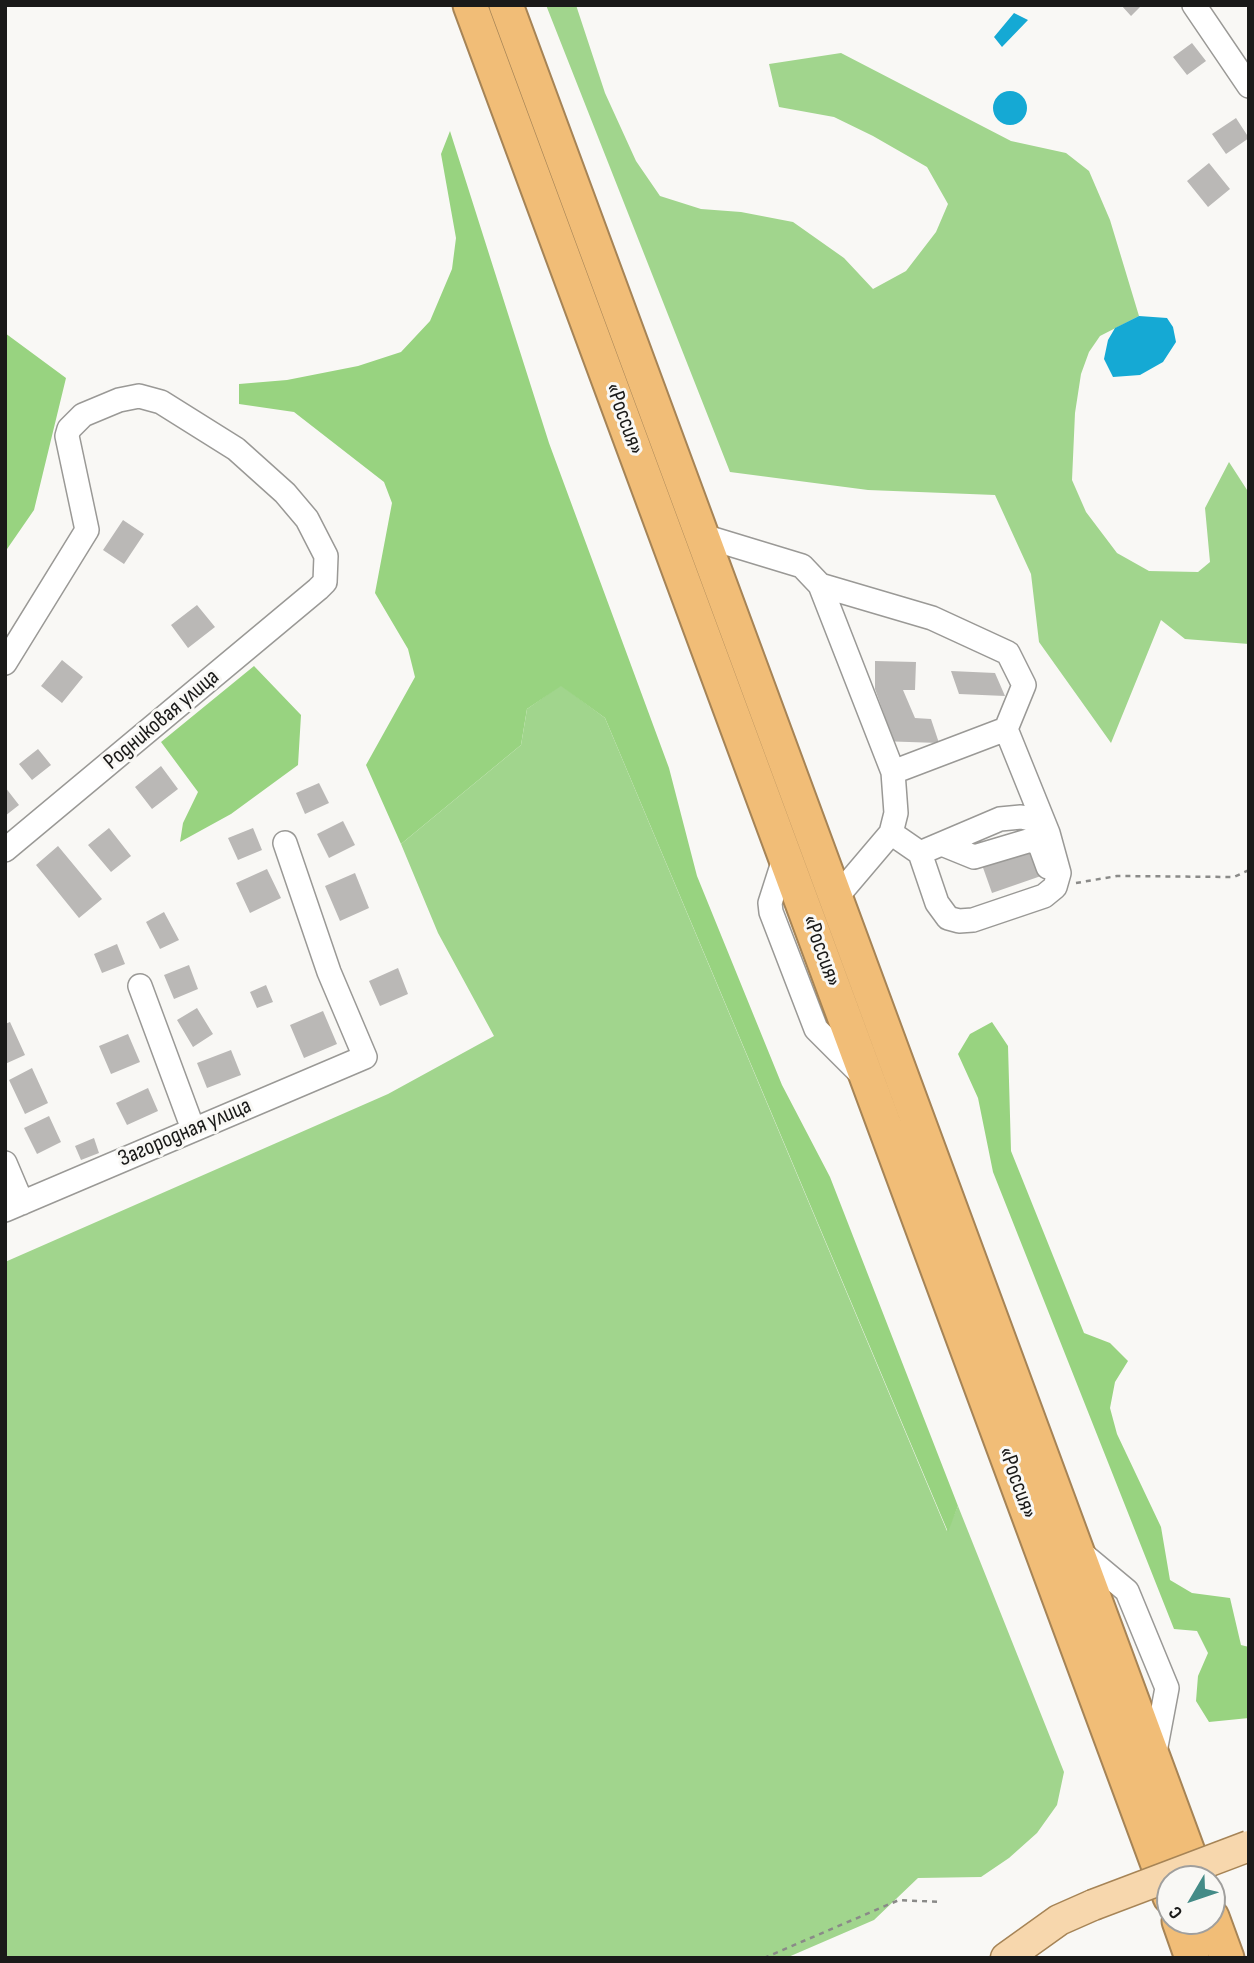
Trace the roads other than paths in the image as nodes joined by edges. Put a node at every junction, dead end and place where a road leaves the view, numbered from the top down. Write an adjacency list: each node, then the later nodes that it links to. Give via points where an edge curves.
1 (470, 5): 23 (highway, «Россия»)
2 (506, 5): 5 (highway, «Россия»)
3 (1194, 5): 4 (street)
4 (1249, 86)
5 (699, 535): 6 (street, via 802,566); 16 (highway, «Россия»)
6 (820, 585): 8 (street, via 932,618 1008,653 1024,685); 9 (street)
7 (5, 663): 14 (street, Родниковая улица, via 87,530 69,429 83,415 119,400 139,396 161,402 203,427 260,468 320,541 327,569 325,582 318,589)
8 (1006, 729): 9 (street); 11 (street)
9 (893, 772): 10 (street, via 896,813)
10 (891, 832): 15 (street); 16 (street)
11 (1048, 833): 13 (street, via 1036,820 1000,819); 17 (street, via 1059,873 1055,887 1044,896 973,920)
12 (285, 843): 19 (street, Загородная улица, via 329,972 365,1057)
13 (942, 844): 15 (street); 17 (street, via 974,857 1031,840 1040,845 1048,872 1045,881 1031,891)
14 (5, 850)
15 (920, 853): 17 (street, via 936,903)
16 (835, 899): 24 (highway, «Россия»)
17 (948, 918)
18 (140, 986): 19 (street)
19 (193, 1129): 21 (street, Загородная улица)
20 (5, 1163): 21 (street)
21 (14, 1206)
22 (1249, 1846): 27 (main road, bridge, via 1093,1905 1049,1926)
23 (1158, 1865)
24 (1193, 1865)
25 (1184, 1935): 28 (highway)
26 (1219, 1935): 29 (highway)
27 (1006, 1958)
28 (1192, 1958)
29 (1227, 1958)

